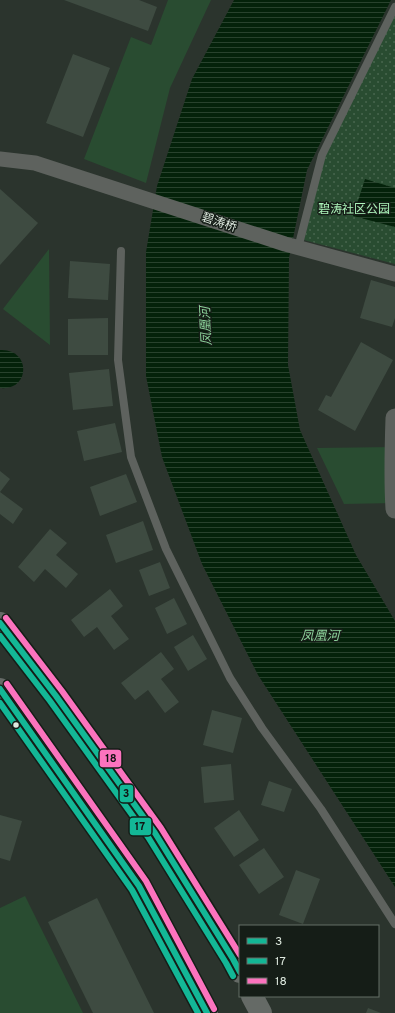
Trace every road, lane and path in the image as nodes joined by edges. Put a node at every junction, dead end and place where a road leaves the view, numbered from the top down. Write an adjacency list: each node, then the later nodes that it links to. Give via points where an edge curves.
1 (395, 8): 3 (lane, via 322,155)
2 (0, 159): 3 (street, 碧涛桥, via 35,162)
3 (291, 246): 5 (street, 碧涛桥)
4 (121, 251): 10 (lane, via 118,360 132,457 166,549 230,678 262,728 321,809)
5 (395, 274)
6 (395, 418): 7 (street)
7 (395, 509)
8 (0, 623): 11 (main road, via 156,833)
9 (0, 689): 13 (main road, via 139,886)
10 (395, 924)
11 (239, 970)
12 (253, 997): 14 (main road)
13 (207, 1013)
14 (261, 1013)

